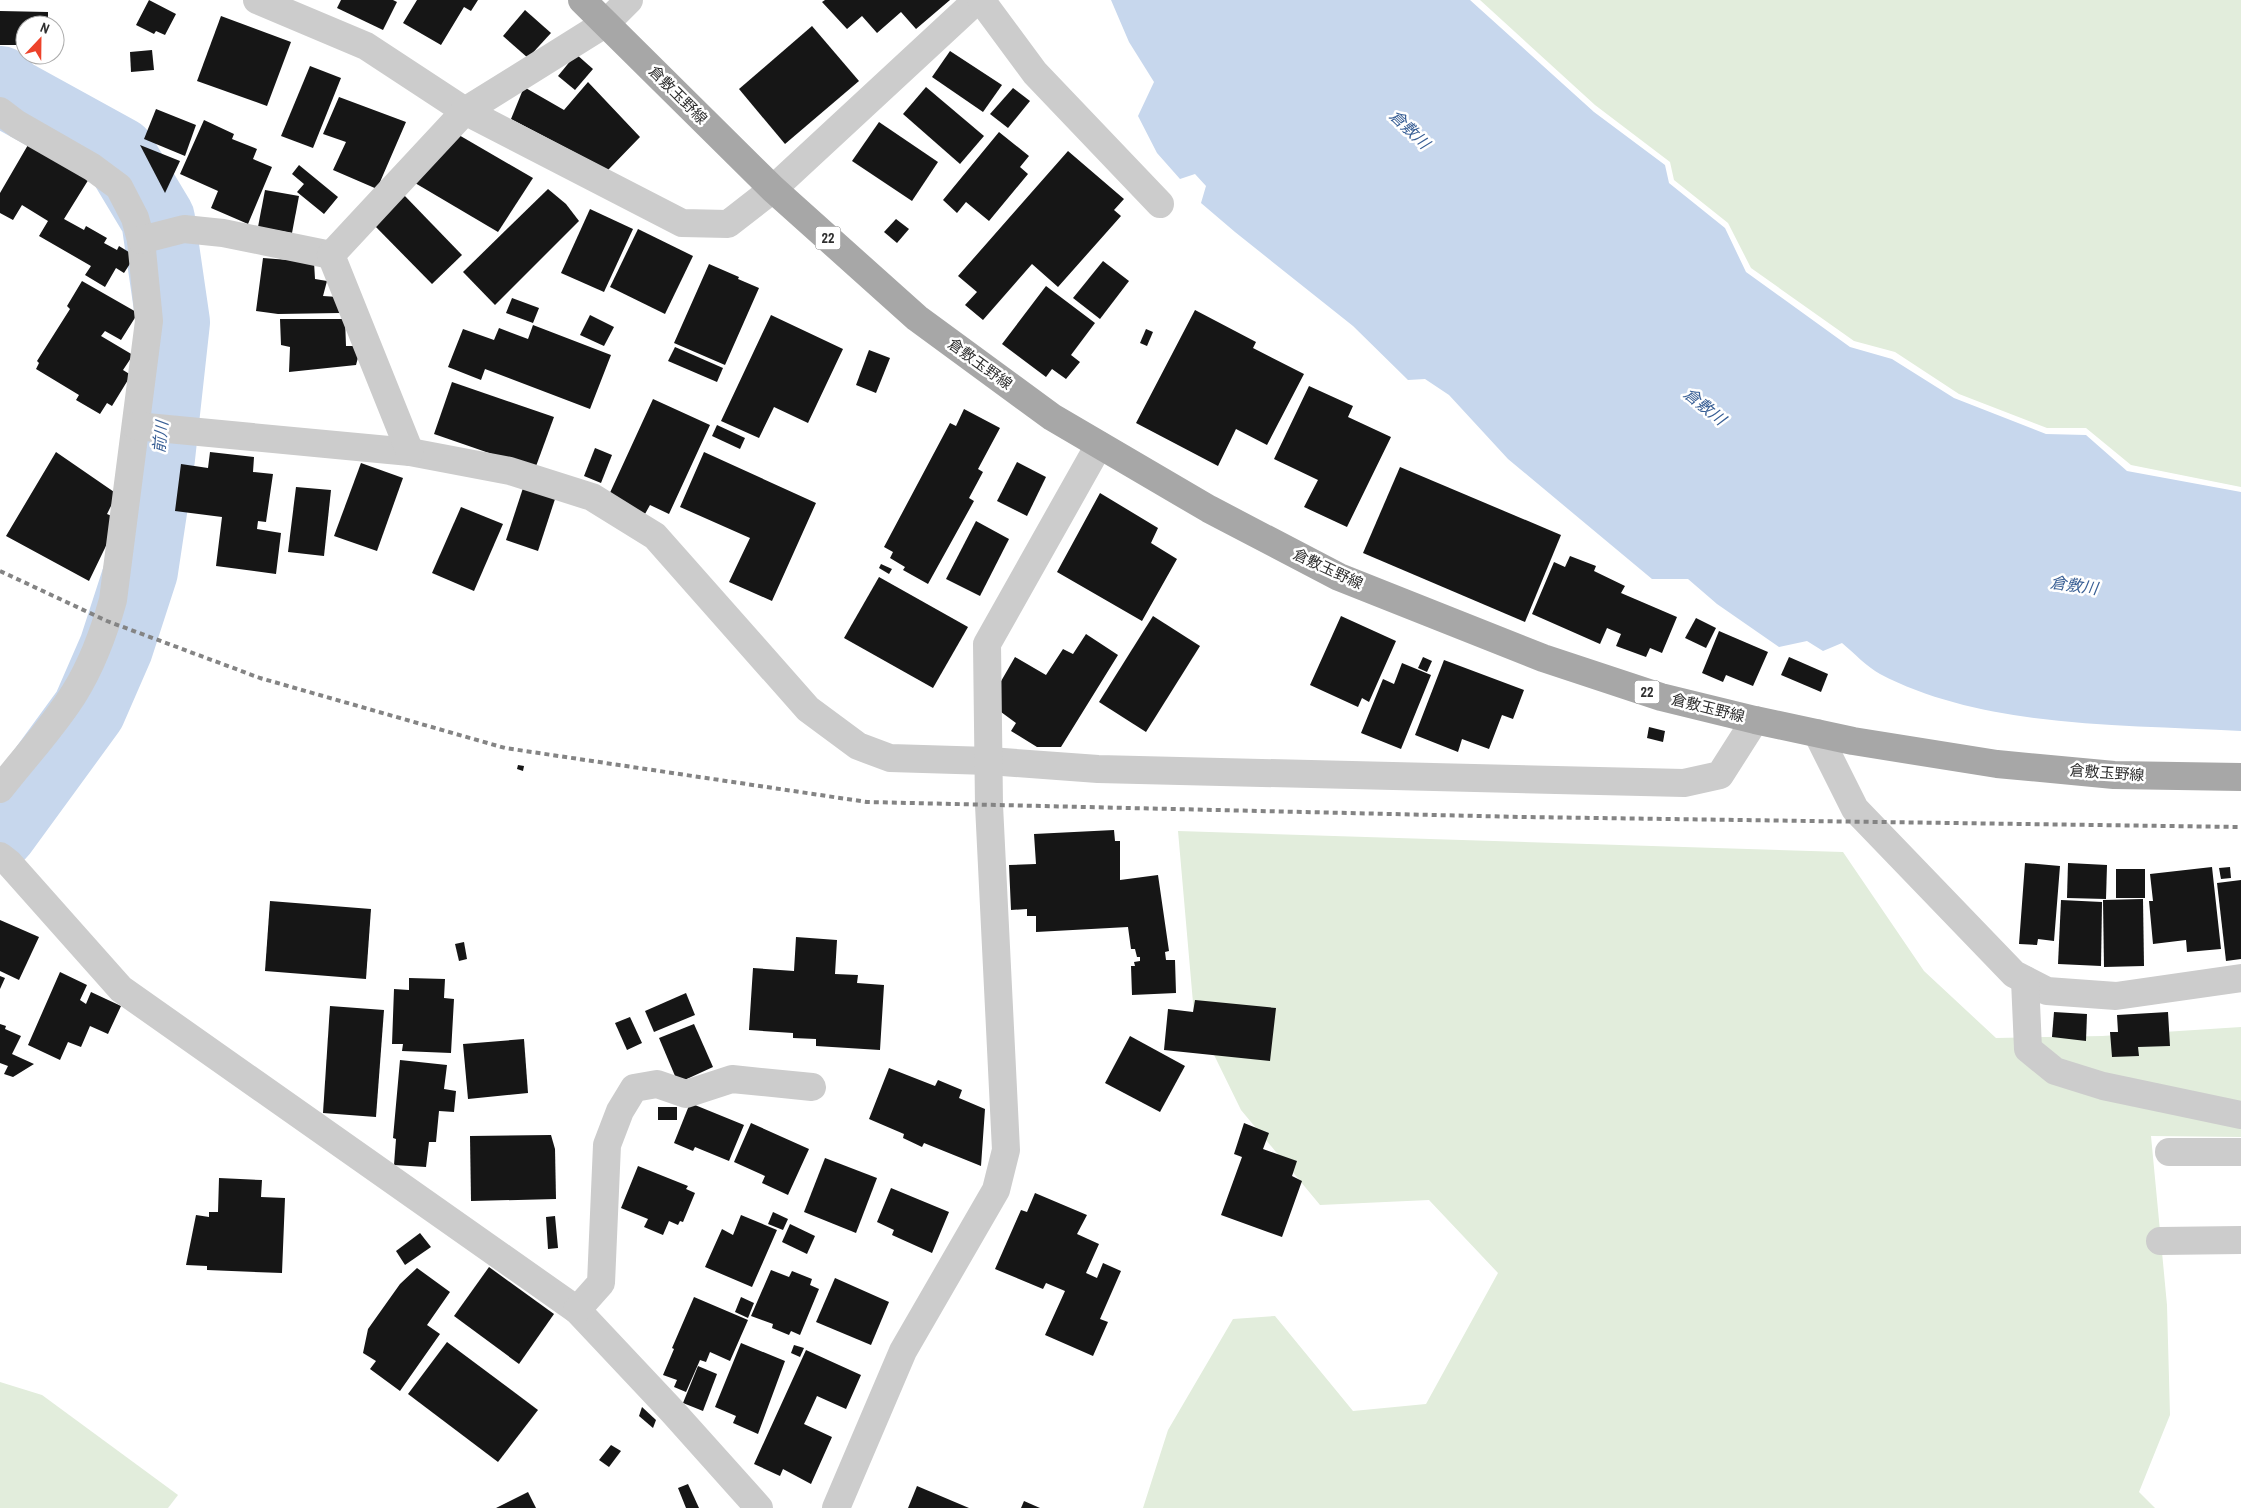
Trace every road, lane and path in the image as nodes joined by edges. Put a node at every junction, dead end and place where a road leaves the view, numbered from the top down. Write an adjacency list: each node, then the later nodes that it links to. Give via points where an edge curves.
1 (257, 0): 8 (street, via 366,46)
2 (582, 0): 6 (main road, 倉敷玉野線 / 22)
3 (629, 0): 6 (street)
4 (977, 0): 9 (street)
5 (981, 0): 10 (street, via 1035,73)
6 (606, 23): 8 (street); 9 (main road, 倉敷玉野線 / 22)
7 (0, 111): 11 (street, via 92,167 119,188)
8 (465, 112): 9 (street, via 682,222 728,224); 12 (street)
9 (772, 189): 14 (main road, 倉敷玉野線 / 22, via 917,318 1052,417)
10 (1160, 204)
11 (144, 239): 12 (street, via 184,229 223,233); 13 (street, via 149,321)
12 (331, 255): 15 (street)
13 (140, 426): 15 (street); 20 (street, via 113,600 100,642 75,692)
14 (1099, 445): 16 (main road, 倉敷玉野線 / 22, via 1209,509 1339,577 1543,658 1661,697); 18 (street, via 987,644)
15 (410, 452): 18 (street, via 510,472 592,497 656,536 808,710 858,746 890,758)
16 (1755, 720): 17 (main road, 倉敷玉野線 / 22); 18 (street, via 1720,775 1684,783 1098,769)
17 (1817, 733): 19 (main road, 倉敷玉野線 / 22, via 2007,765 2114,775); 23 (street, via 1855,809 2014,974)
18 (989, 760): 32 (street, via 1006,1150 996,1190 903,1351)
19 (2241, 777)
20 (0, 790)
21 (1, 857): 30 (street, via 121,989)
22 (2241, 978): 23 (street, via 2116,996 2047,991)
23 (2025, 980): 25 (street, via 2028,1049 2055,1071 2103,1086)
24 (812, 1087): 30 (street, via 732,1079 686,1094 657,1084 634,1088 620,1111 607,1145 600,1283)
25 (2241, 1115)
26 (2169, 1152): 27 (street)
27 (2241, 1152)
28 (2241, 1240): 29 (street)
29 (2160, 1241)
30 (577, 1310): 31 (street)
31 (759, 1508)
32 (836, 1508)

